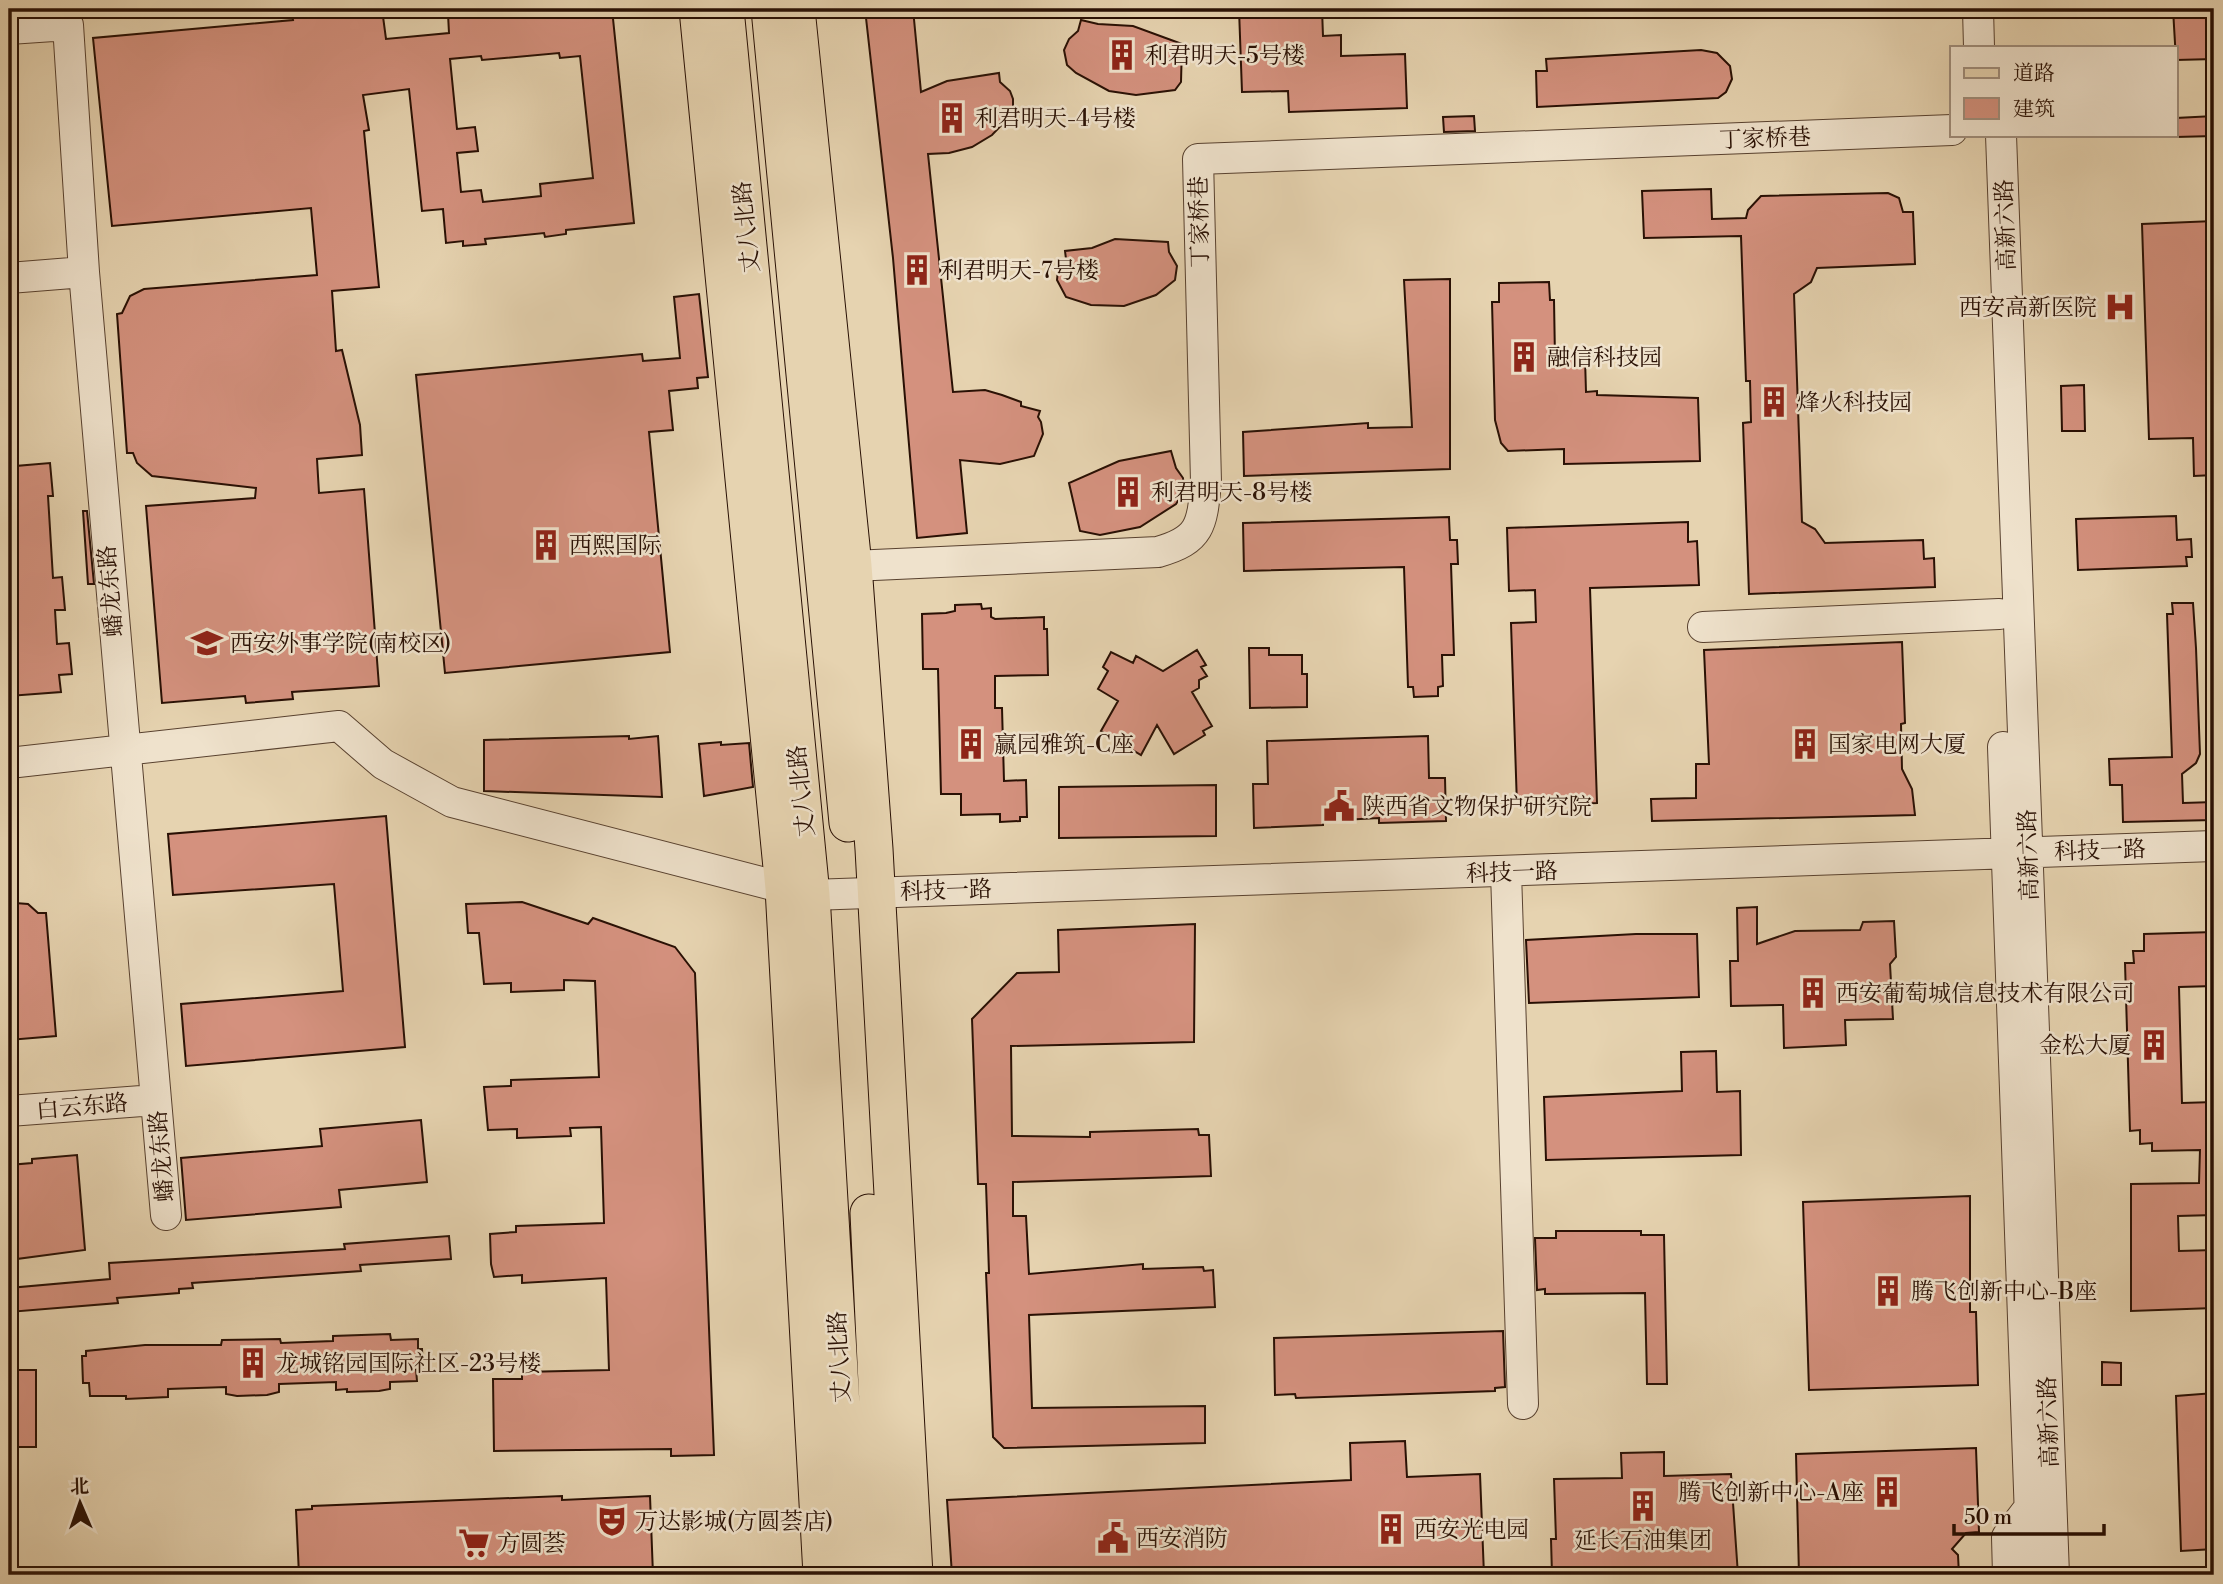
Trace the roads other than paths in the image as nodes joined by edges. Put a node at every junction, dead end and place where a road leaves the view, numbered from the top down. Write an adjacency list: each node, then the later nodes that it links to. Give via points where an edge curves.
1 (698, 9): 23 (main road)
2 (725, 9): 23 (main road, 丈八北路)
3 (769, 9): 15 (main road, 丈八北路)
4 (796, 9): 15 (main road)
5 (1978, 9): 8 (street)
6 (1998, 9): 9 (street)
7 (9, 29): 13 (street, 蟠龙东路, via 68,26)
8 (1979, 46)
9 (1999, 46)
10 (1950, 130): 15 (street, 丁家桥巷, via 1198,159 1206,482 1195,533 1183,545 1158,552)
11 (1983, 136): 16 (street, 高新六路)
12 (2001, 136): 21 (street, 高新六路)
13 (84, 272): 14 (street); 18 (street, 蟠龙东路)
14 (9, 278)
15 (838, 567): 24 (main road, 丈八北路)
16 (1999, 614): 17 (street); 21 (street, 高新六路)
17 (1703, 627)
18 (124, 752): 19 (street, 科技一路); 23 (street, 科技一路, via 339,726 383,764 452,802); 25 (street, 蟠龙东路)
19 (9, 764)
20 (2214, 846): 21 (street, 科技一路)
21 (2017, 853): 22 (street, 科技一路); 29 (street, 高新六路)
22 (1506, 872): 24 (street, 科技一路); 28 (street)
23 (797, 891): 24 (street, 科技一路); 30 (main road); 31 (main road, 丈八北路)
24 (866, 893): 32 (main road, 丈八北路); 33 (main road)
25 (155, 1100): 26 (street, 白云东路); 27 (street, 蟠龙东路)
26 (9, 1111)
27 (166, 1215)
28 (1523, 1404)
29 (2040, 1505): 34 (street, via 2007,1537); 35 (street, 高新六路); 36 (street, 高新六路); 37 (street, via 2071,1529)
30 (822, 1575)
31 (851, 1575)
32 (886, 1575)
33 (914, 1575)
34 (2008, 1575)
35 (2032, 1575)
36 (2054, 1575)
37 (2073, 1575)

